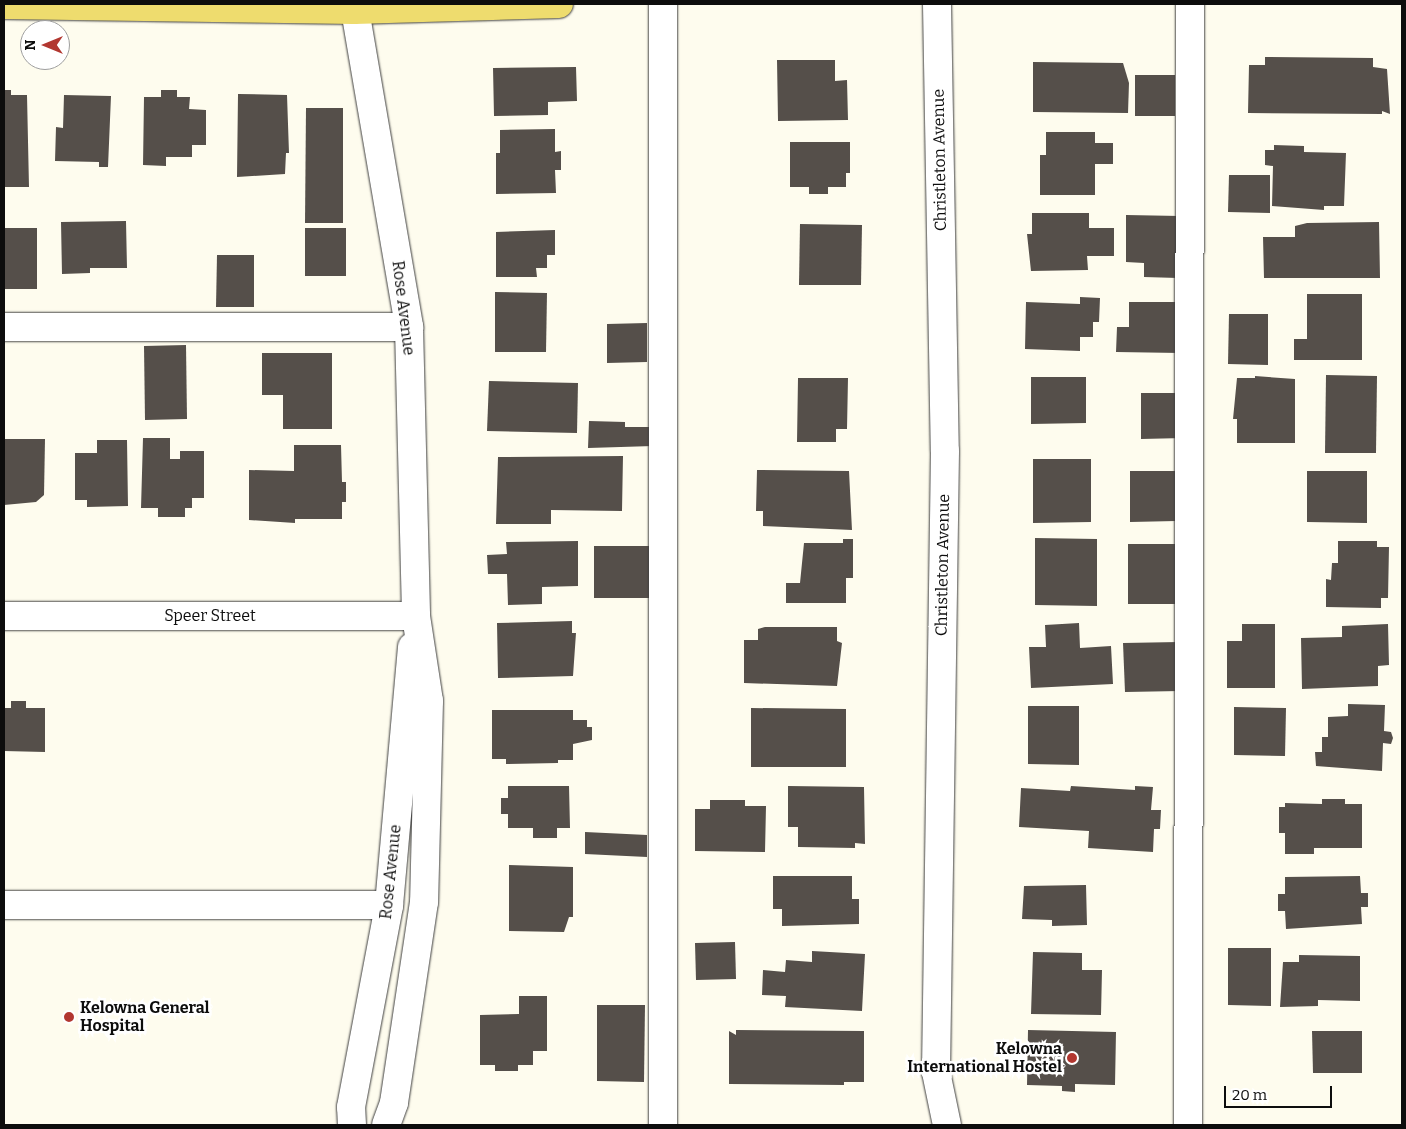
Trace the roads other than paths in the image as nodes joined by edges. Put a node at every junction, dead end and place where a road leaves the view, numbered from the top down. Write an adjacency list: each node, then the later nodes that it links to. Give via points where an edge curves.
1 (559, 4): 6 (main road)
2 (663, 4): 15 (street)
3 (936, 4): 16 (street, Christleton Avenue, via 945,451 936,1072)
4 (1190, 4): 17 (street)
5 (4, 5): 6 (main road)
6 (354, 7): 8 (street, Rose Avenue)
7 (4, 326): 8 (street)
8 (409, 328): 10 (street, Rose Avenue)
9 (4, 616): 10 (street, Speer Street)
10 (416, 616): 12 (street, Rose Avenue, via 405,704); 14 (street, Rose Avenue, via 430,701 424,902 397,1085)
11 (4, 905): 12 (street)
12 (390, 905): 13 (street, Rose Avenue, via 351,1108)
13 (352, 1125)
14 (386, 1125)
15 (663, 1125)
16 (947, 1125)
17 (1188, 1125)

